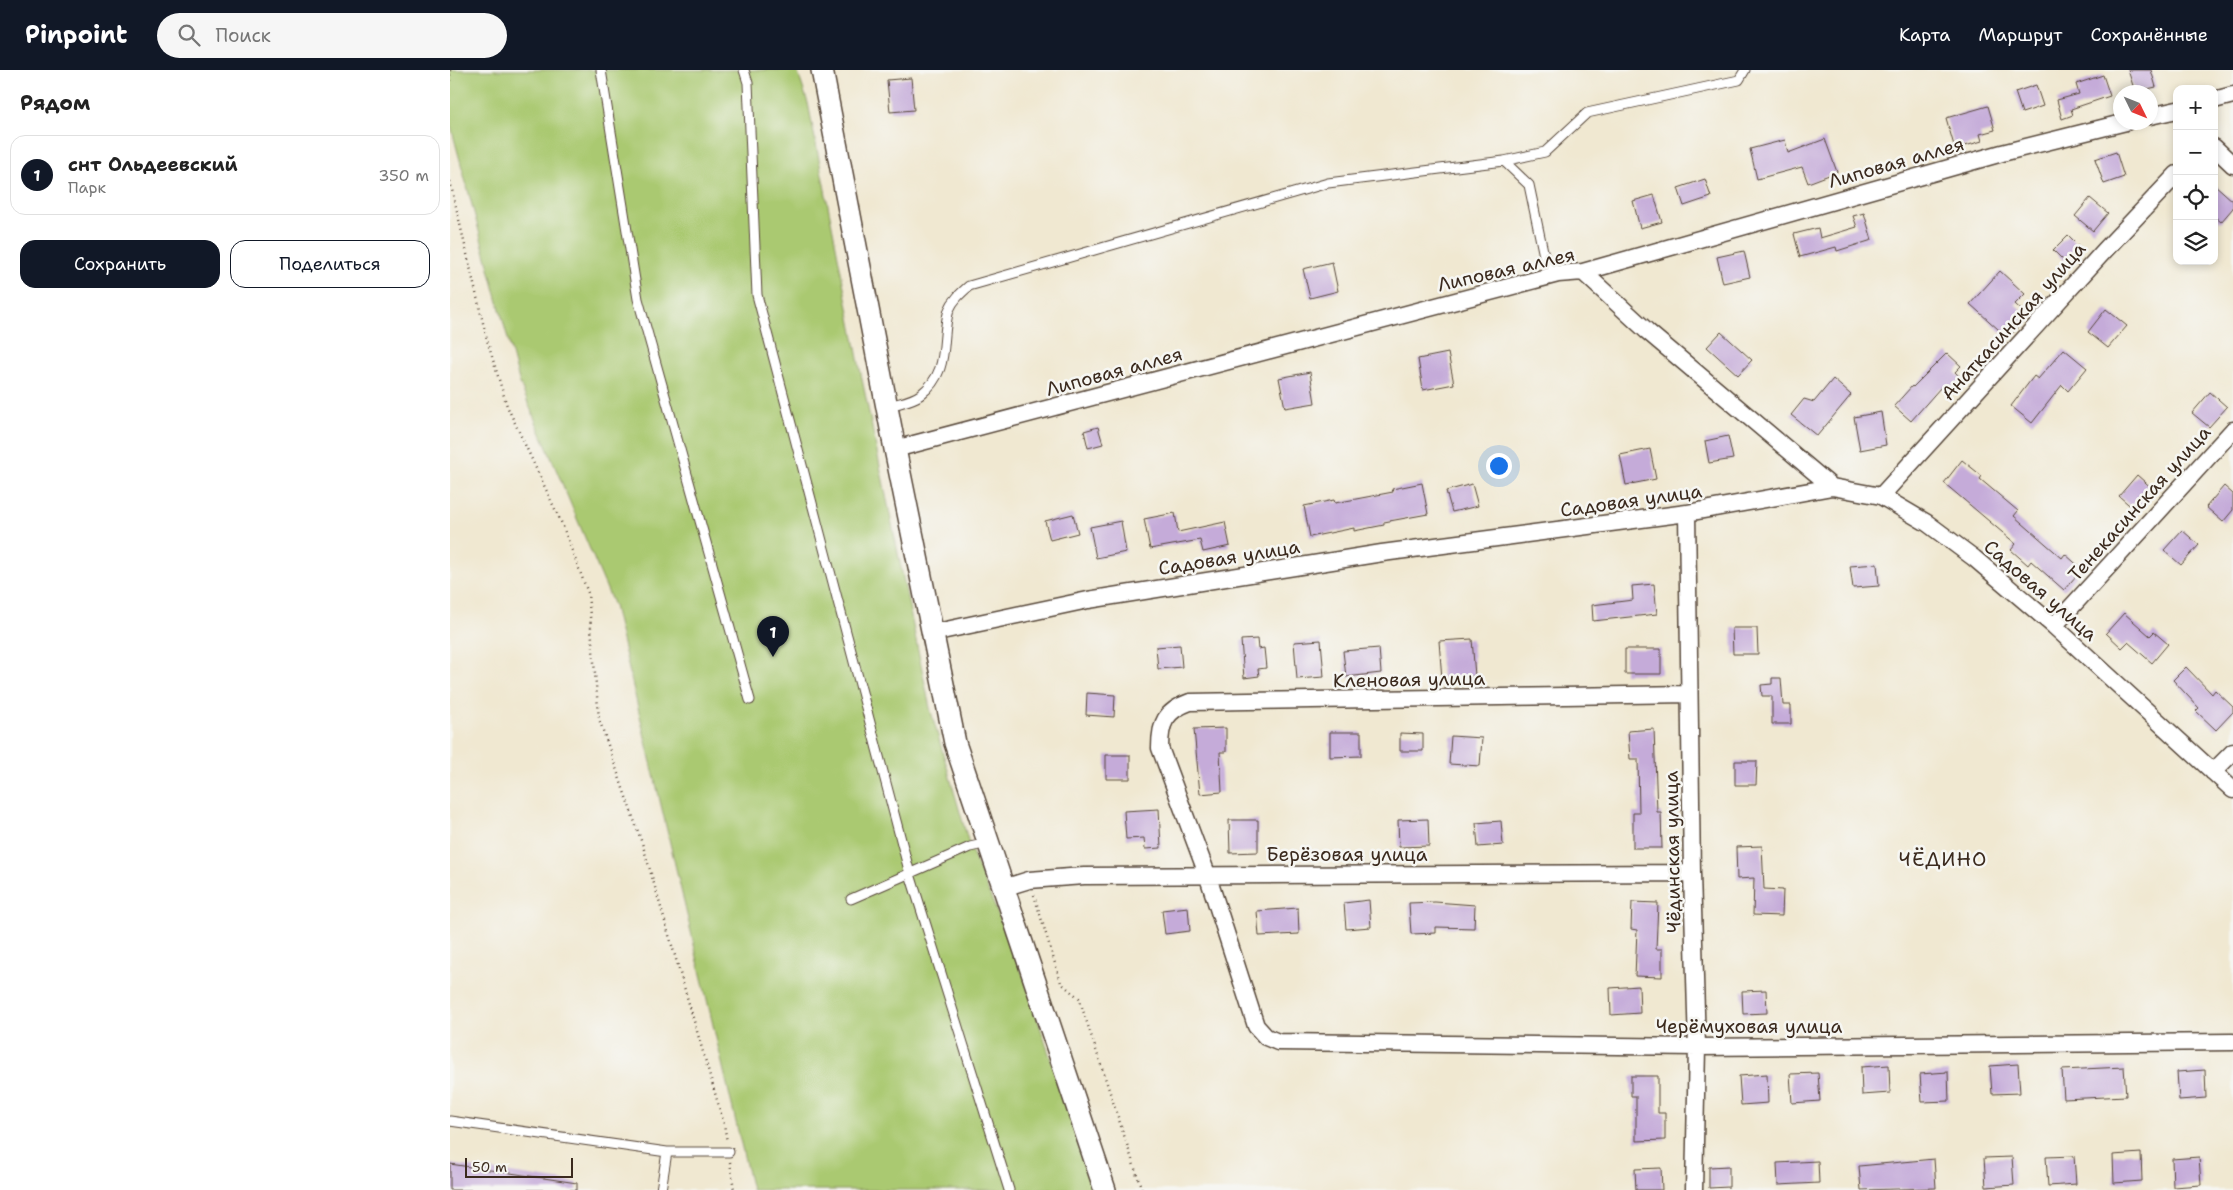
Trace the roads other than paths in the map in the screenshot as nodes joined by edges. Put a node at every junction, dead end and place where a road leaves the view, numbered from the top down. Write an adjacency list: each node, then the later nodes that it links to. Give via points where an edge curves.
1 (601, 70): 25 (lane, via 638,299)
2 (744, 70): 31 (lane, via 748,83 757,295)
3 (1745, 70): 11 (lane, via 1739,80 1587,113 1546,152)
4 (824, 71): 16 (street)
5 (2233, 94): 6 (street)
6 (2218, 99)
7 (2173, 112): 8 (street)
8 (2158, 115)
9 (2113, 125): 14 (street, Липовая аллея, via 2002,152)
10 (2218, 151): 12 (street)
11 (1504, 162): 15 (lane, via 1529,185 1544,256); 16 (lane, via 1328,183 969,286 949,310 943,360 930,386 918,396)
12 (2233, 165)
13 (2176, 175): 20 (street, Анаткасинская улица)
14 (1583, 272): 15 (street, Липовая аллея); 19 (street, via 1647,331)
15 (1558, 274): 18 (street, Липовая аллея)
16 (887, 407): 18 (street)
17 (2233, 430): 22 (street, Тенекасинская улица)
18 (895, 449): 23 (street)
19 (1832, 487): 20 (street, Садовая улица); 21 (street, Садовая улица)
20 (1881, 496): 22 (street, Садовая улица, via 1928,523)
21 (1687, 513): 23 (street, Садовая улица, via 1382,554 1088,600); 24 (street, Чёдинская улица)
22 (2054, 626): 27 (street, Садовая улица)
23 (932, 632): 29 (street, via 955,743)
24 (1689, 694): 30 (street, Чёдинская улица); 32 (street, Кленовая улица, via 1190,702 1167,716 1160,730 1160,748)
25 (750, 700)
26 (2233, 752): 27 (street)
27 (2214, 772): 28 (street, Садовая улица)
28 (2233, 790)
29 (988, 842): 31 (lane); 33 (street)
30 (1692, 873): 32 (street, Берёзовая улица); 36 (street, Чёдинская улица)
31 (910, 874): 34 (lane); 41 (lane)
32 (1207, 874): 33 (street, Берёзовая улица, via 1084,876 1029,880); 36 (street, Черёмуховая улица, via 1256,1026 1266,1037 1278,1042)
33 (1003, 888): 42 (street)
34 (851, 899)
35 (2233, 1042): 36 (street, Черёмуховая улица)
36 (1697, 1047): 43 (street, Чёдинская улица)
37 (450, 1121): 38 (lane)
38 (666, 1152): 39 (lane); 40 (lane)
39 (729, 1152)
40 (661, 1190)
41 (1008, 1190)
42 (1106, 1190)
43 (1694, 1190)

